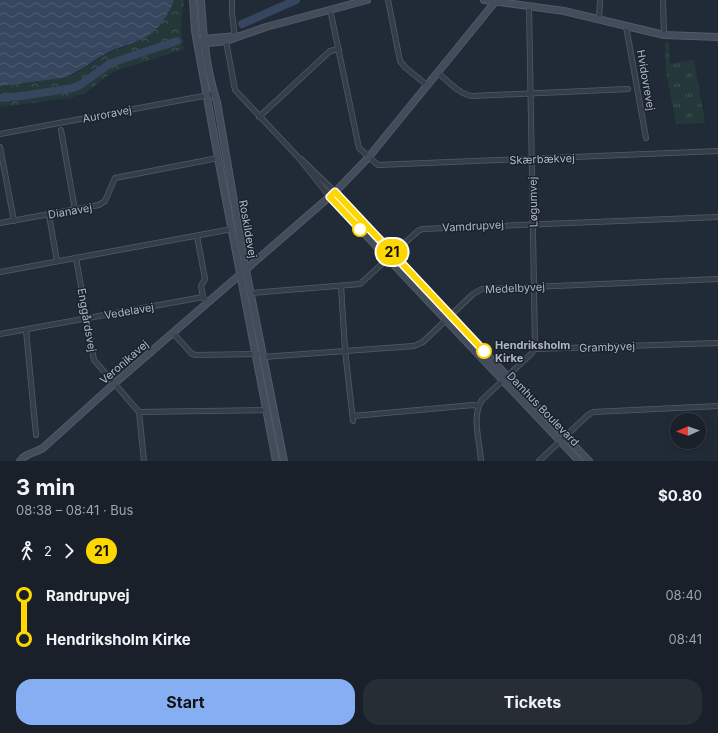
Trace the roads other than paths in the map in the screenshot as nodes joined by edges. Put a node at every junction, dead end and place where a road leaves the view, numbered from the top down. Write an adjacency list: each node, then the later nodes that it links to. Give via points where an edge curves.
1 (193, 0): 19 (street, Roskildevej)
2 (201, 0): 17 (street, Roskildevej)
3 (232, 0): 15 (street)
4 (367, 0): 11 (street)
5 (388, 0): 22 (street, via 400,61)
6 (484, 0): 9 (street)
7 (600, 0): 12 (street)
8 (663, 0): 14 (street)
9 (495, 1): 10 (street); 21 (street, Veronikavej)
10 (529, 6): 12 (street); 24 (street, Løgumvej)
11 (330, 9): 15 (street); 20 (street)
12 (600, 20): 13 (street)
13 (626, 26): 14 (street); 30 (street, Hvidovrevej)
14 (664, 35): 16 (street)
15 (235, 37): 17 (street); 18 (street)
16 (718, 37)
17 (205, 41): 18 (street); 19 (street); 25 (street, Roskildevej)
18 (226, 41): 27 (street, Damhus Boulevard, via 235,90)
19 (198, 44): 26 (street, Roskildevej)
20 (339, 49): 27 (street, via 330,51); 35 (street, via 359,148)
21 (438, 73): 22 (street, Veronikavej); 24 (street, via 466,95)
22 (428, 86): 35 (street, Veronikavej)
23 (628, 89): 24 (street)
24 (530, 93): 36 (street, Løgumvej)
25 (214, 94): 26 (street, Auroravej); 51 (street, Roskildevej)
26 (207, 96): 29 (street, Auroravej); 34 (street, Roskildevej)
27 (259, 117): 33 (street, Damhus Boulevard)
28 (61, 130): 39 (street)
29 (0, 134)
30 (646, 138)
31 (0, 147): 42 (street)
32 (718, 151): 36 (street, Skærbækvej)
33 (298, 157): 37 (street, Damhus Boulevard); 38 (street, Damhus Boulevard)
34 (218, 158): 39 (street, Dianavej, via 119,177 113,181 103,204); 45 (street, Roskildevej)
35 (368, 158): 36 (street, Skærbækvej, via 380,165); 37 (street, Veronikavej)
36 (532, 159): 44 (street, Løgumvej)
37 (335, 192): 38 (street, Veronikavej); 47 (street, Damhus Boulevard)
38 (330, 197): 49 (street, Damhus Boulevard); 51 (street, Veronikavej)
39 (75, 210): 40 (street, Dianavej)
40 (49, 214): 42 (street, Dianavej); 50 (street)
41 (718, 217): 44 (street, Vamdrupvej)
42 (14, 221): 43 (street, Dianavej)
43 (0, 224)
44 (533, 224): 47 (street, Vamdrupvej, via 422,229); 56 (street, Løgumvej)
45 (232, 229): 46 (street); 53 (street, Roskildevej)
46 (197, 236): 48 (street); 58 (street, via 205,279 202,286)
47 (394, 254): 49 (street, Vamdrupvej); 60 (street, Damhus Boulevard)
48 (76, 258): 50 (street); 61 (street, Enggårdsvej)
49 (388, 258): 55 (street, Vamdrupvej, via 361,284); 62 (street, Damhus Boulevard)
50 (57, 261): 52 (street)
51 (246, 269): 53 (street, Veronikavej); 57 (street, Roskildevej)
52 (0, 272)
53 (240, 274): 59 (street, Veronikavej); 69 (street, Roskildevej)
54 (718, 279): 56 (street, Medelbyvej)
55 (341, 286): 57 (street, Vamdrupvej); 67 (street)
56 (534, 287): 60 (street, Medelbyvej, via 479,290); 68 (street, Løgumvej)
57 (250, 293): 69 (street, Roskildevej)
58 (203, 297): 59 (street); 61 (street, Vedelavej)
59 (208, 302): 64 (street, Veronikavej)
60 (451, 315): 62 (street, Medelbyvej); 70 (street, Damhus Boulevard)
61 (87, 318): 63 (street, Vedelavej); 72 (street, Enggårdsvej, via 94,360)
62 (445, 320): 67 (street, Medelbyvej, via 422,342 414,346); 71 (street, Damhus Boulevard)
63 (26, 330): 65 (street, Vedelavej); 77 (street)
64 (173, 333): 69 (street, Medelbyvej, via 192,354); 72 (street, Veronikavej)
65 (0, 334)
66 (718, 343): 68 (street, Grambyvej)
67 (345, 350): 69 (street, Medelbyvej); 73 (street, via 353,419)
68 (534, 350): 70 (street)
69 (260, 356): 75 (street, Roskildevej); 82 (street, Roskildevej)
70 (508, 376): 71 (street); 78 (street, Damhus Boulevard)
71 (502, 381): 73 (street); 78 (street, Damhus Boulevard)
72 (115, 383): 76 (street, Enggårdsvej); 79 (street, Veronikavej, via 43,448 27,454)
73 (478, 406): 83 (street, via 476,421)
74 (718, 406): 78 (street, via 593,412)
75 (267, 410): 76 (street); 81 (street, Roskildevej)
76 (139, 412): 80 (street)
77 (36, 435)
78 (563, 439): 84 (street); 85 (street, Damhus Boulevard); 86 (street, Damhus Boulevard)
79 (20, 461)
80 (144, 461)
81 (276, 461)
82 (284, 461)
83 (481, 461)
84 (539, 461)
85 (579, 461)
86 (589, 461)

